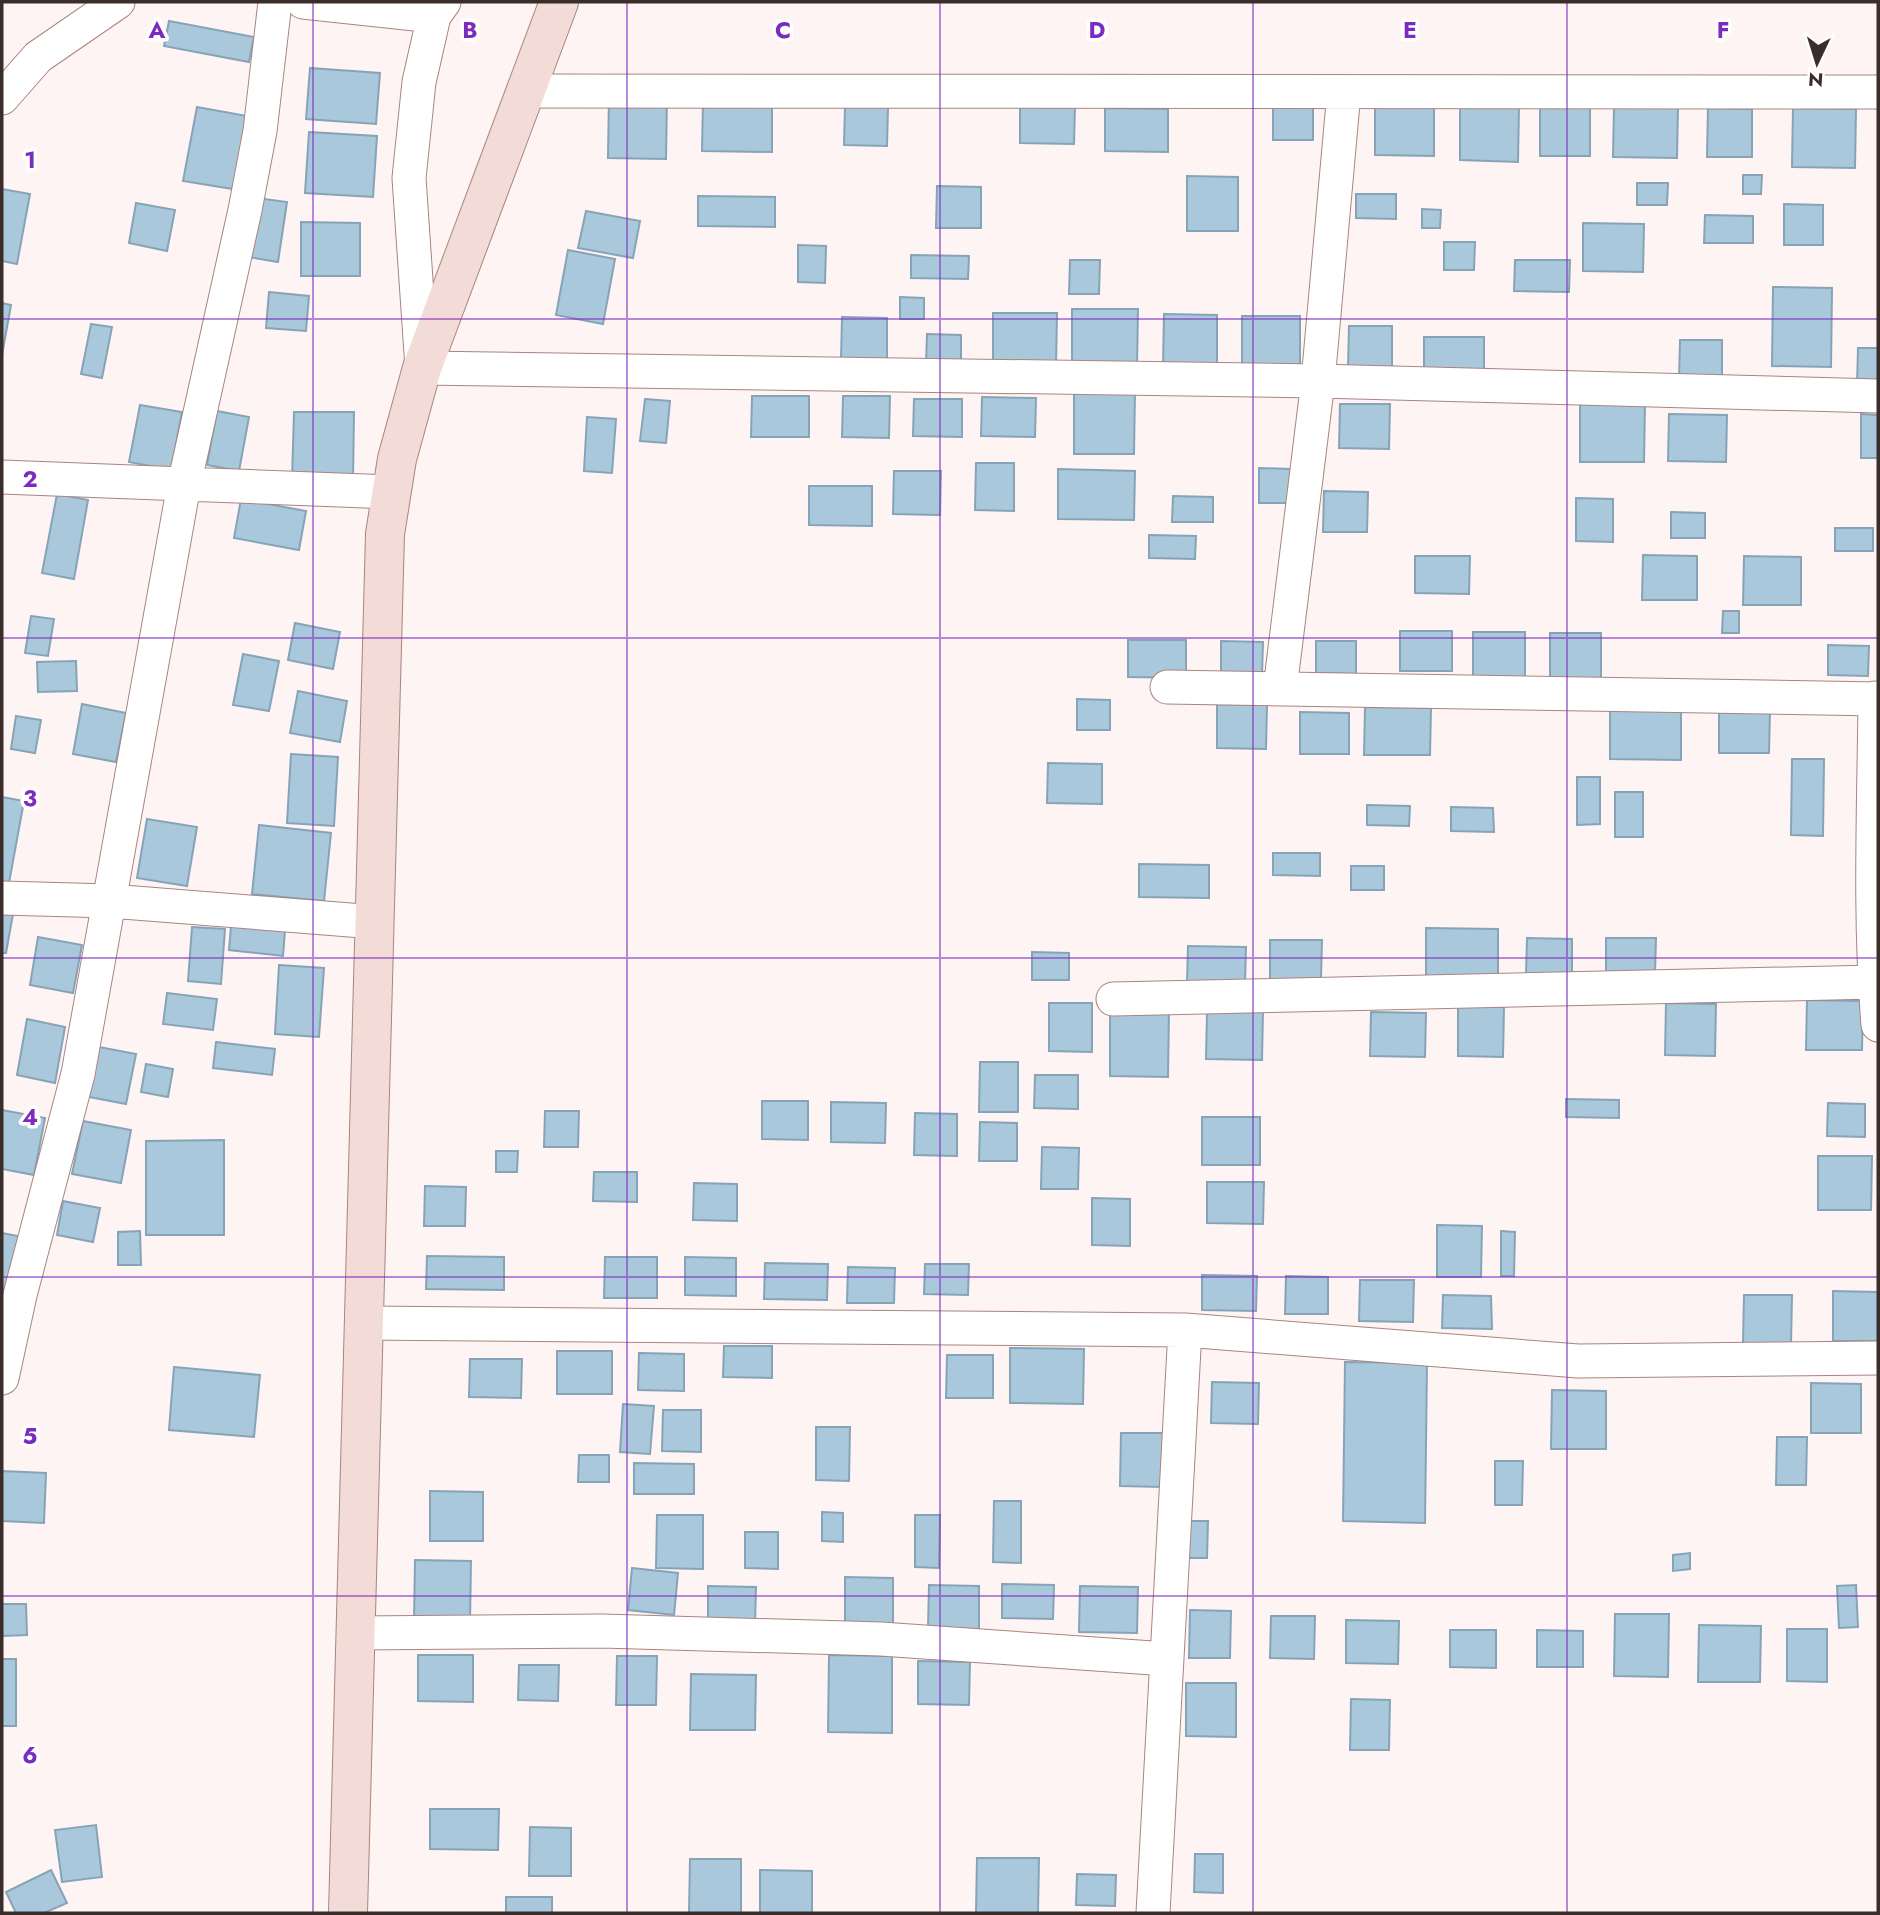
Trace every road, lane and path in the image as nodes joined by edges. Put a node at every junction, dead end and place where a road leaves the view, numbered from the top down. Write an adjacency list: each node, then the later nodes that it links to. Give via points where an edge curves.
1 (118, 2): 9 (street, via 38,57)
2 (275, 2): 14 (street, via 260,131)
3 (303, 2): 5 (street)
4 (559, 2): 6 (main road)
5 (439, 9): 10 (street, via 419,82 409,177)
6 (526, 91): 7 (street); 10 (main road)
7 (1344, 92): 8 (street); 11 (street)
8 (1878, 92)
9 (2, 98)
10 (422, 368): 11 (street); 15 (main road)
11 (1318, 381): 12 (street); 17 (street)
12 (1878, 396)
13 (2, 477): 14 (street)
14 (184, 485): 15 (street); 21 (street)
15 (392, 492): 22 (main road, via 385,534)
16 (1167, 687): 17 (street)
17 (1280, 688): 18 (street)
18 (1877, 699): 19 (street)
19 (1876, 881): 23 (street)
20 (2, 898): 21 (street)
21 (110, 901): 22 (street); 28 (street, via 78,1074)
22 (375, 922): 26 (main road)
23 (1875, 982): 24 (street); 25 (street)
24 (1113, 999)
25 (1878, 1025)
26 (363, 1324): 27 (street); 31 (main road)
27 (1185, 1330): 29 (street, via 1578,1361); 32 (street)
28 (6, 1338): 30 (street)
29 (1878, 1358)
30 (2, 1378)
31 (355, 1633): 32 (street, via 603,1630 881,1639); 33 (main road)
32 (1167, 1659): 34 (street)
33 (348, 1913)
34 (1153, 1913)

